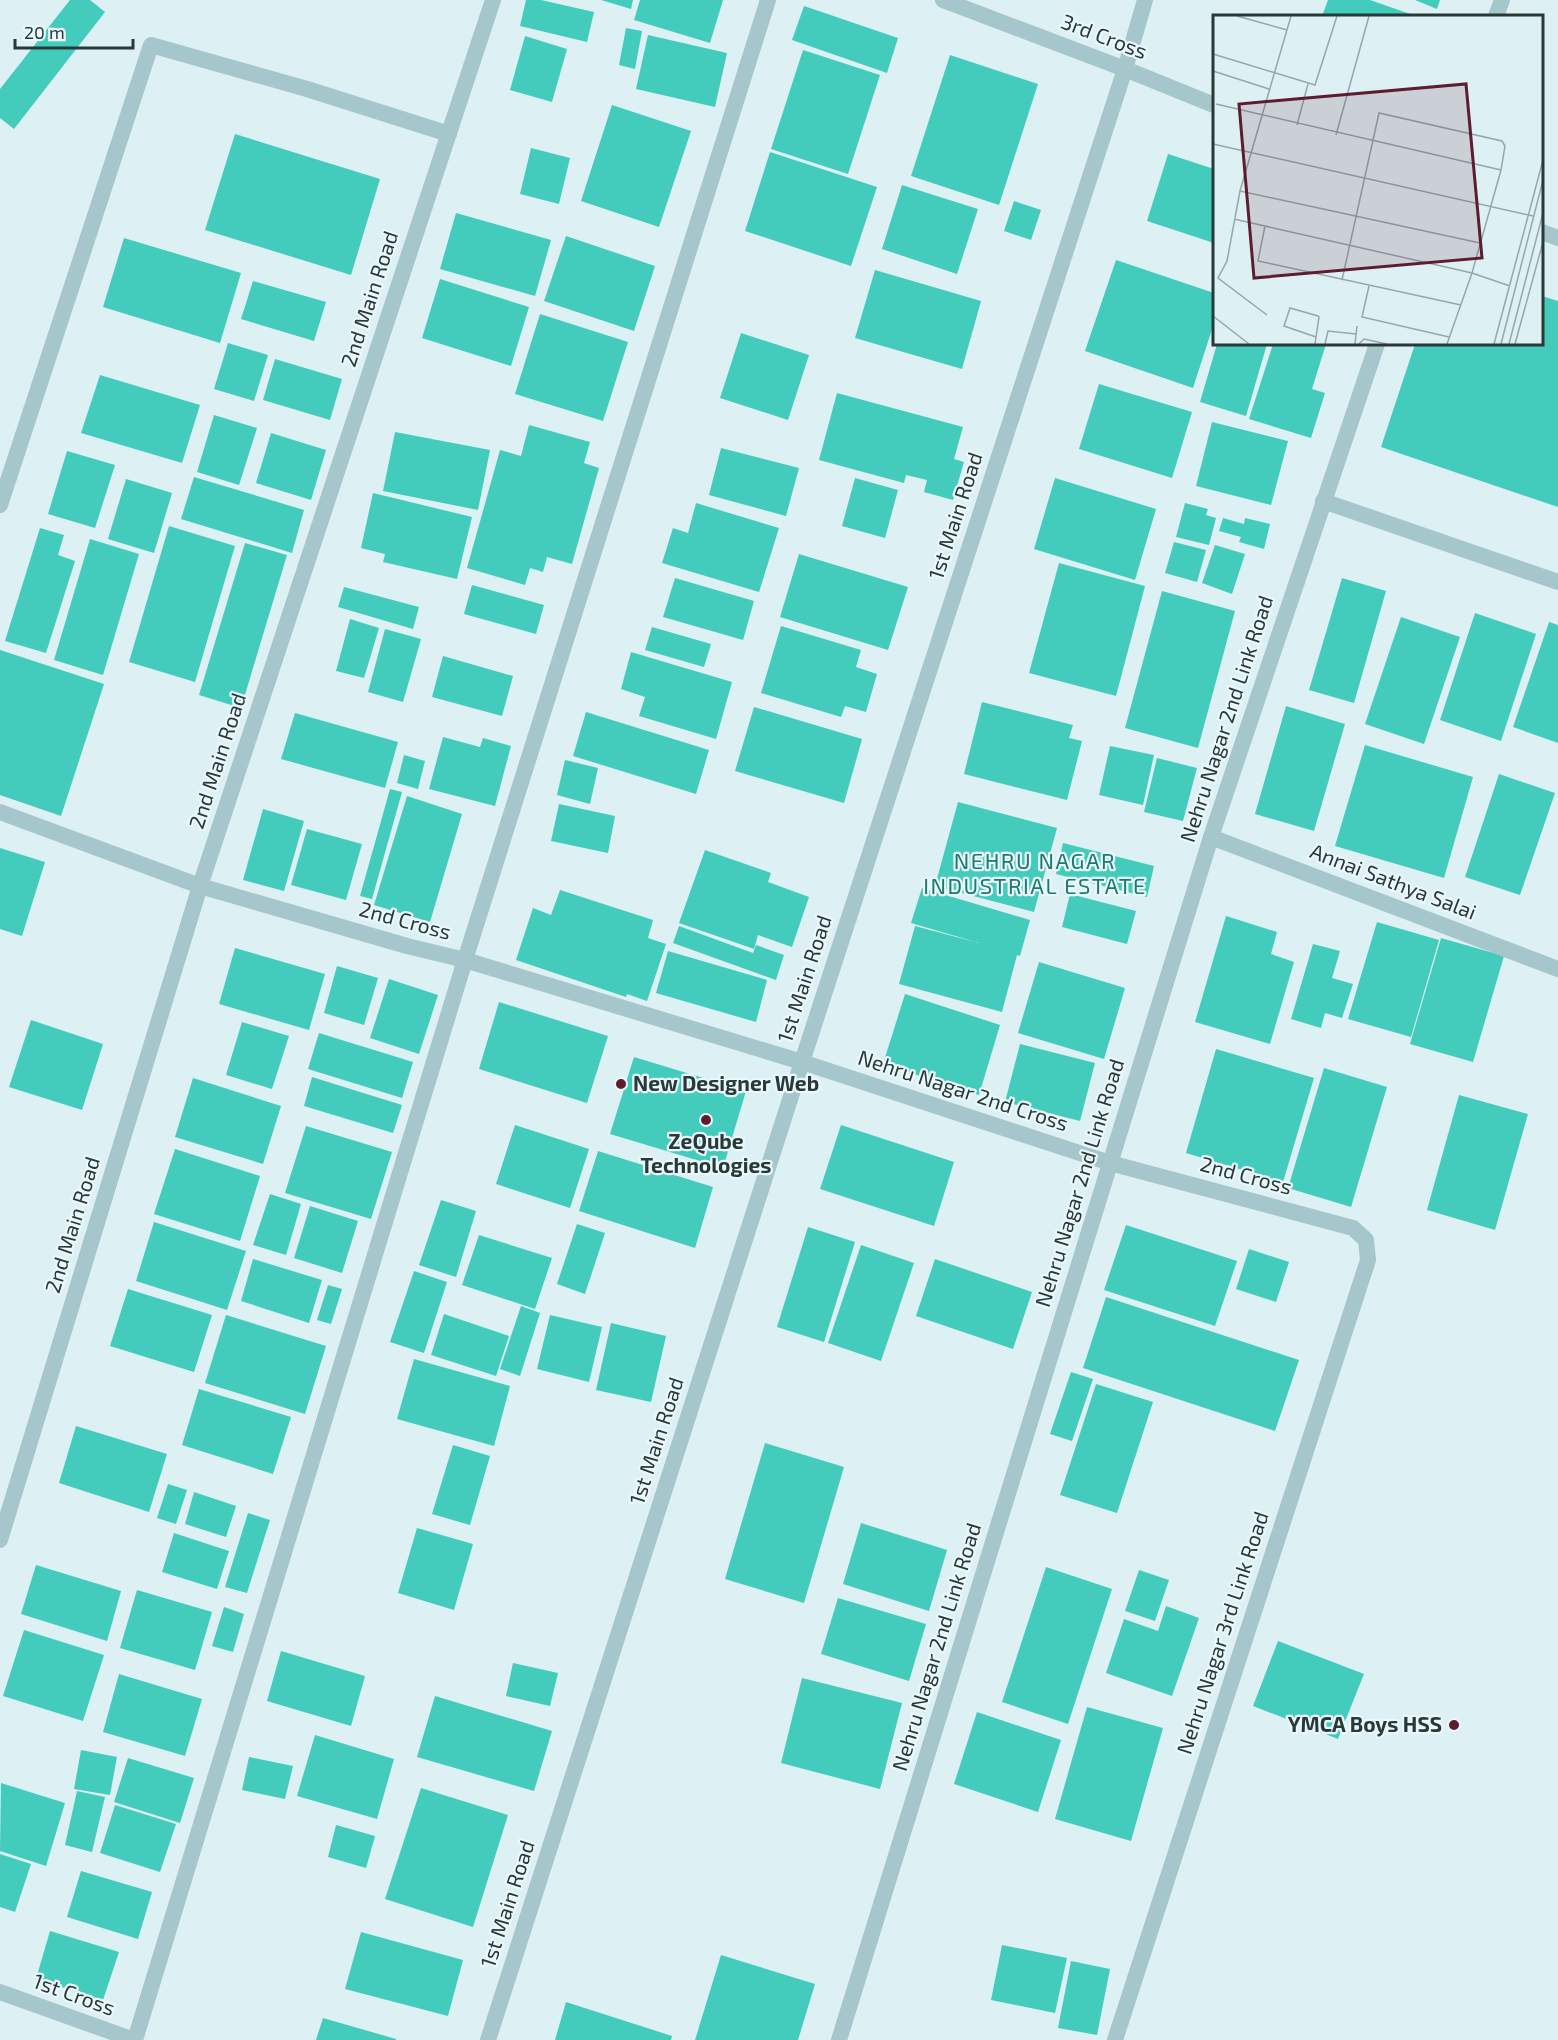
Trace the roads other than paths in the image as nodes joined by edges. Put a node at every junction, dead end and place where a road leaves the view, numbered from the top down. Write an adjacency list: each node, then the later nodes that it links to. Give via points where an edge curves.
1 (493, 0): 9 (street, 2nd Main Road)
2 (768, 0): 19 (street)
3 (943, 0): 7 (street, 3rd Cross)
4 (1145, 0): 7 (street, 1st Main Road)
5 (1502, 0): 6 (street)
6 (1496, 15)
7 (1125, 69): 8 (street, 3rd Cross); 21 (street, 1st Main Road)
8 (1213, 104)
9 (449, 134): 14 (street, via 151,45); 18 (street, 2nd Main Road)
10 (1543, 232): 11 (street)
11 (1558, 238)
12 (1377, 345): 13 (street, Nehru Nagar 2nd Link Road)
13 (1323, 501): 15 (street); 17 (street, Nehru Nagar 2nd Link Road)
14 (0, 505)
15 (1558, 582)
16 (0, 812): 18 (street, 2nd Cross)
17 (1211, 837): 20 (street, Annai Sathya Salai); 22 (street, Nehru Nagar 2nd Link Road)
18 (200, 886): 19 (street, 2nd Cross); 24 (street, 2nd Main Road)
19 (465, 960): 21 (street, 2nd Cross); 26 (street)
20 (1558, 969)
21 (802, 1062): 22 (street, Nehru Nagar 2nd Cross); 27 (street, 1st Main Road)
22 (1110, 1163): 23 (street, 2nd Cross, via 1353,1228); 28 (street, Nehru Nagar 2nd Link Road)
23 (1366, 1240): 29 (street, Nehru Nagar 3rd Link Road, via 1368,1260)
24 (0, 1540)
25 (0, 1992): 26 (street, 1st Cross)
26 (134, 2040)
27 (488, 2040)
28 (838, 2040)
29 (1115, 2040)

